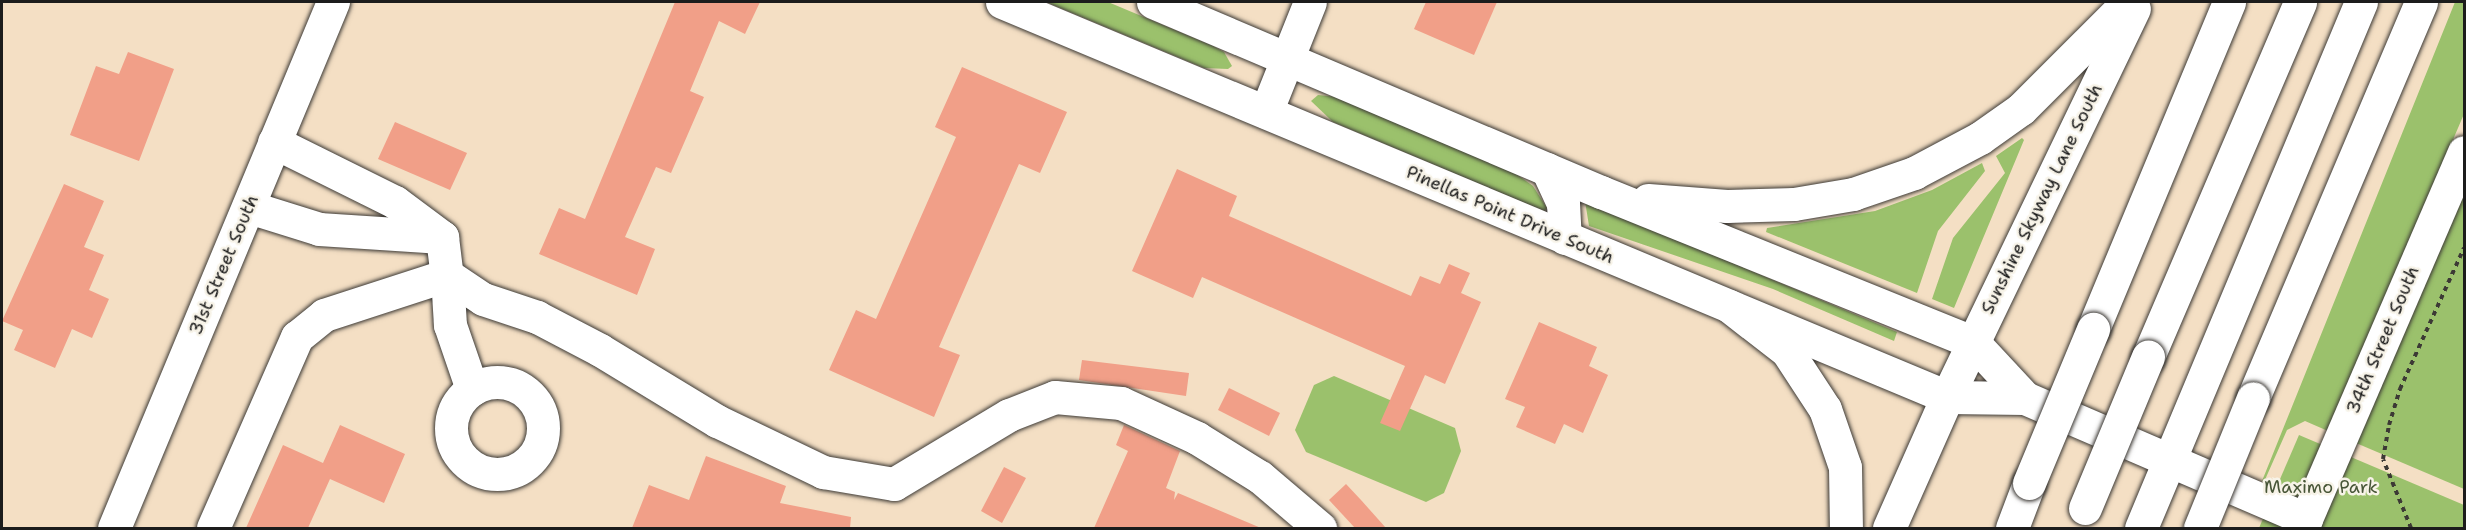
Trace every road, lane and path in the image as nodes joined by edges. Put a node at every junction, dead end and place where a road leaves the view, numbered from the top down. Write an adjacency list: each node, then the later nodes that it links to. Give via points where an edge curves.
1 (333, 2): 13 (main road, 31st Street South)
2 (1002, 2): 12 (main road, Pinellas Point Drive South)
3 (1153, 2): 11 (main road, Pinellas Point Drive South)
4 (1310, 2): 11 (main road)
5 (2128, 2): 16 (main road, via 2021,109 1957,151 1891,182 1838,197 1754,206 1689,204)
6 (2138, 2): 23 (main road, Sunshine Skyway Lane South)
7 (2229, 2): 35 (main road, bridge)
8 (2300, 2): 28 (main road, bridge)
9 (2361, 2): 27 (main road)
10 (2421, 2): 37 (main road, bridge)
11 (1288, 58): 12 (main road); 15 (main road, Pinellas Point Drive South)
12 (1266, 112): 19 (main road, Pinellas Point Drive South)
13 (274, 142): 17 (main road, 31st Street South); 18 (main road, via 395,202)
14 (2464, 152): 29 (main road, 34th Street South)
15 (1547, 170): 16 (main road, Pinellas Point Drive South); 19 (main road, via 1563,203)
16 (1601, 192): 23 (main road, Pinellas Point Drive South)
17 (249, 207): 18 (main road, via 319,230); 30 (main road, 31st Street South)
18 (442, 237): 21 (main road)
19 (1565, 238): 22 (main road, Pinellas Point Drive South)
20 (2464, 248): 38 (path, via 2400,389 2387,436 2383,459)
21 (447, 275): 24 (main road, via 450,325); 31 (main road, via 324,315 297,337); 32 (main road, via 483,299 537,317 717,422 823,472 894,484 1009,415 1055,397 1121,403 1197,438 1251,472)
22 (1729, 306): 25 (main road, Pinellas Point Drive South); 33 (main road, via 1787,351 1809,379 1828,416 1845,467)
23 (1973, 342): 25 (main road, Sunshine Skyway Lane South); 26 (main road, Pinellas Point Drive South)
24 (472, 388)
25 (1947, 397): 26 (main road, Pinellas Point Drive South); 34 (main road, Sunshine Skyway Lane South)
26 (2025, 398): 27 (main road, Pinellas Point Drive South)
27 (2169, 459): 29 (main road, Pinellas Point Drive South); 36 (main road)
28 (2081, 518)
29 (2304, 524)
30 (114, 528)
31 (213, 528)
32 (1320, 528)
33 (1846, 528)
34 (1889, 528)
35 (2012, 528)
36 (2141, 528)
37 (2200, 528)
38 (2411, 528)

